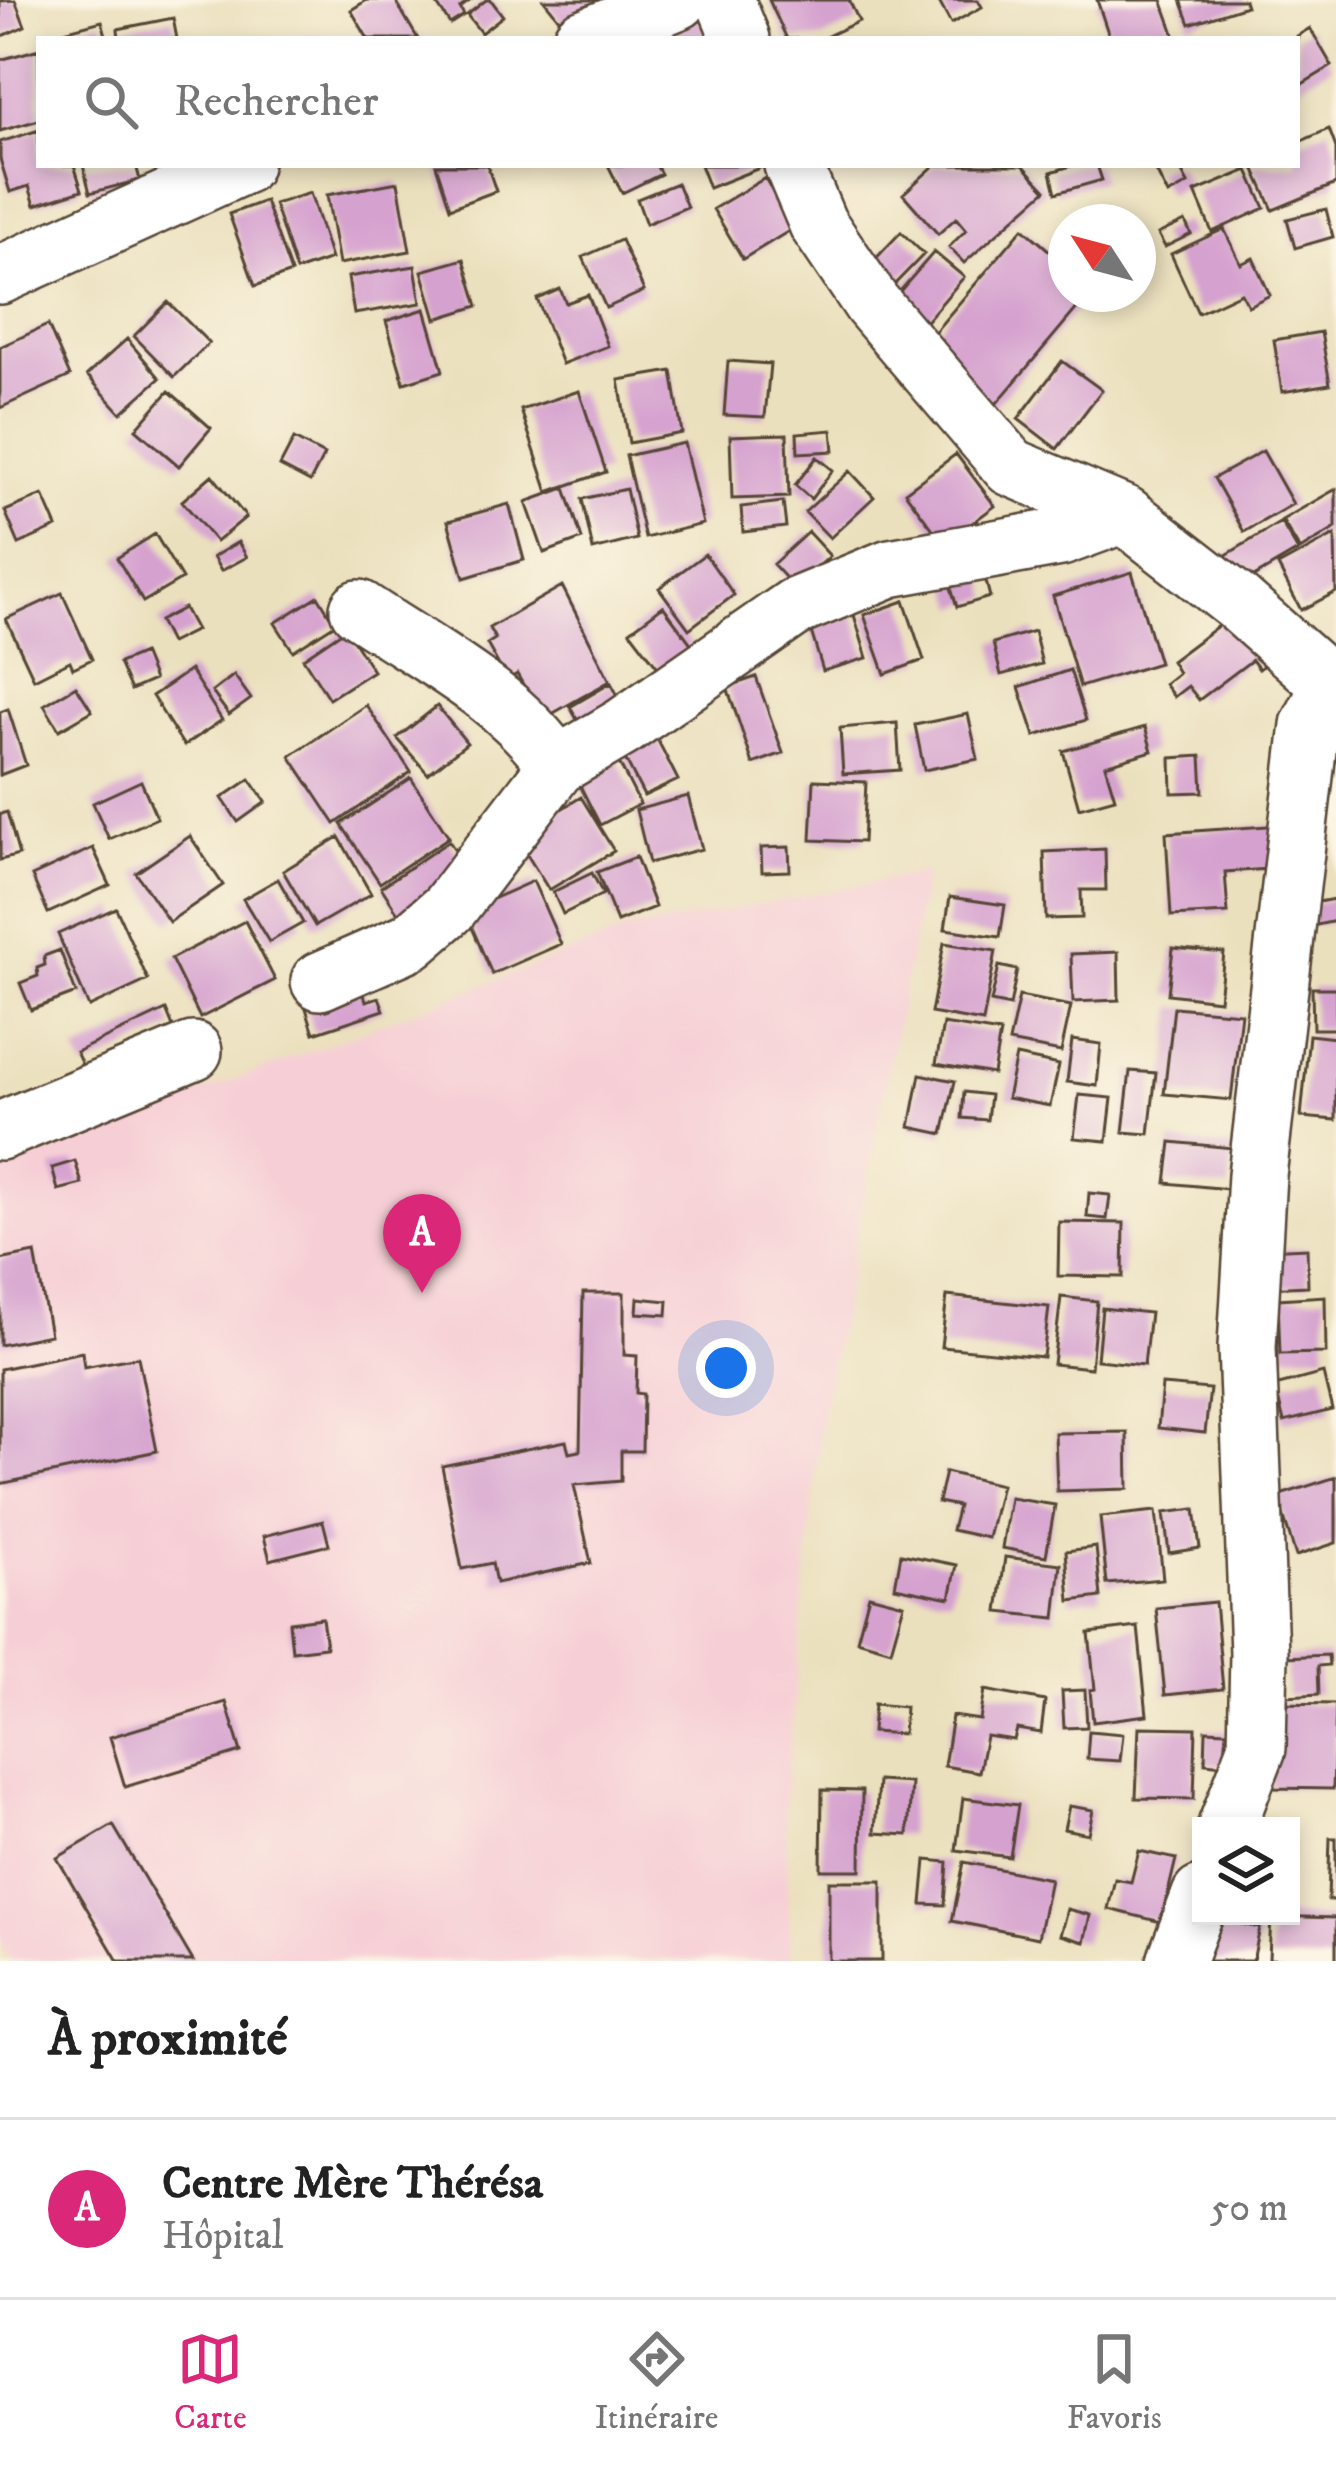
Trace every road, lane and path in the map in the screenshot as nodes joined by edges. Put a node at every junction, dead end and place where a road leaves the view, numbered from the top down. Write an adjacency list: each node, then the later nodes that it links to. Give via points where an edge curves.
1 (679, 0): 3 (street)
2 (725, 0): 4 (street)
3 (589, 36)
4 (740, 36)
5 (236, 168): 7 (street)
6 (795, 168): 8 (street, via 818,224 872,304 1011,466)
7 (0, 275)
8 (1121, 515): 10 (street); 11 (street, via 1061,537 890,568 795,607)
9 (359, 609): 11 (street, via 537,735)
10 (1333, 688): 15 (street, via 1310,725 1256,1174 1247,1347 1257,1748)
11 (556, 766): 12 (street, via 448,909 411,940)
12 (320, 981)
13 (193, 1051): 14 (street)
14 (0, 1131)
15 (1230, 1817)
16 (1192, 1919): 17 (street)
17 (1176, 1961)

